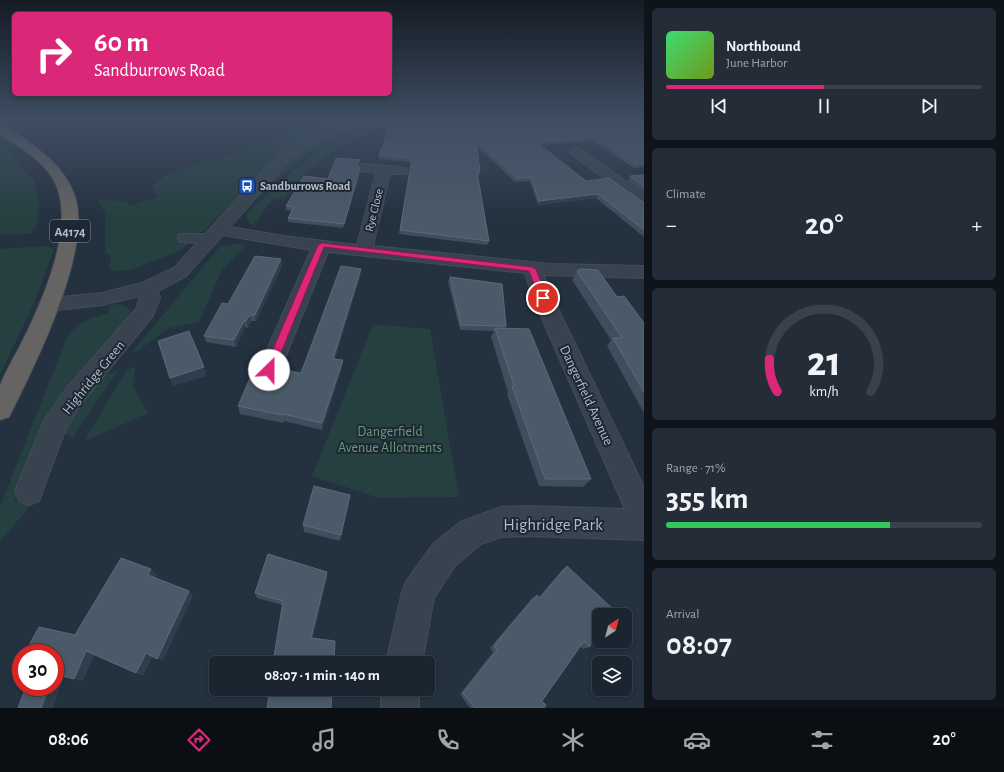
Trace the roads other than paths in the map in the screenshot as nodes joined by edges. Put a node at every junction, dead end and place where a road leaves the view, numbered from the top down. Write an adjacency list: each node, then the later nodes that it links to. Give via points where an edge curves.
1 (33, 153): 15 (highway, A4174, via 60,178 68,196 71,219 69,240)
2 (290, 153): 8 (street)
3 (577, 153): 7 (street)
4 (365, 168): 5 (street, Rye Close)
5 (384, 170): 6 (street, Rye Close); 11 (street, Rye Close)
6 (401, 171)
7 (644, 201)
8 (214, 234): 9 (street); 10 (street); 14 (street, via 180,272)
9 (186, 238)
10 (322, 245): 11 (street); 16 (street)
11 (364, 250): 12 (street)
12 (532, 269): 13 (street); 19 (street, Dangerfield Avenue)
13 (644, 272)
14 (148, 288): 15 (street, via 102,299); 18 (street, Highridge Green, via 150,298 145,312 73,397 54,427)
15 (49, 304): 17 (highway, A4174)
16 (269, 370)
17 (0, 410)
18 (29, 491)
19 (644, 519)
20 (644, 525): 21 (street, Highridge Park, via 526,520 501,522 471,533 444,555 419,592)
21 (405, 656)
22 (400, 696): 23 (street)
23 (400, 708)

